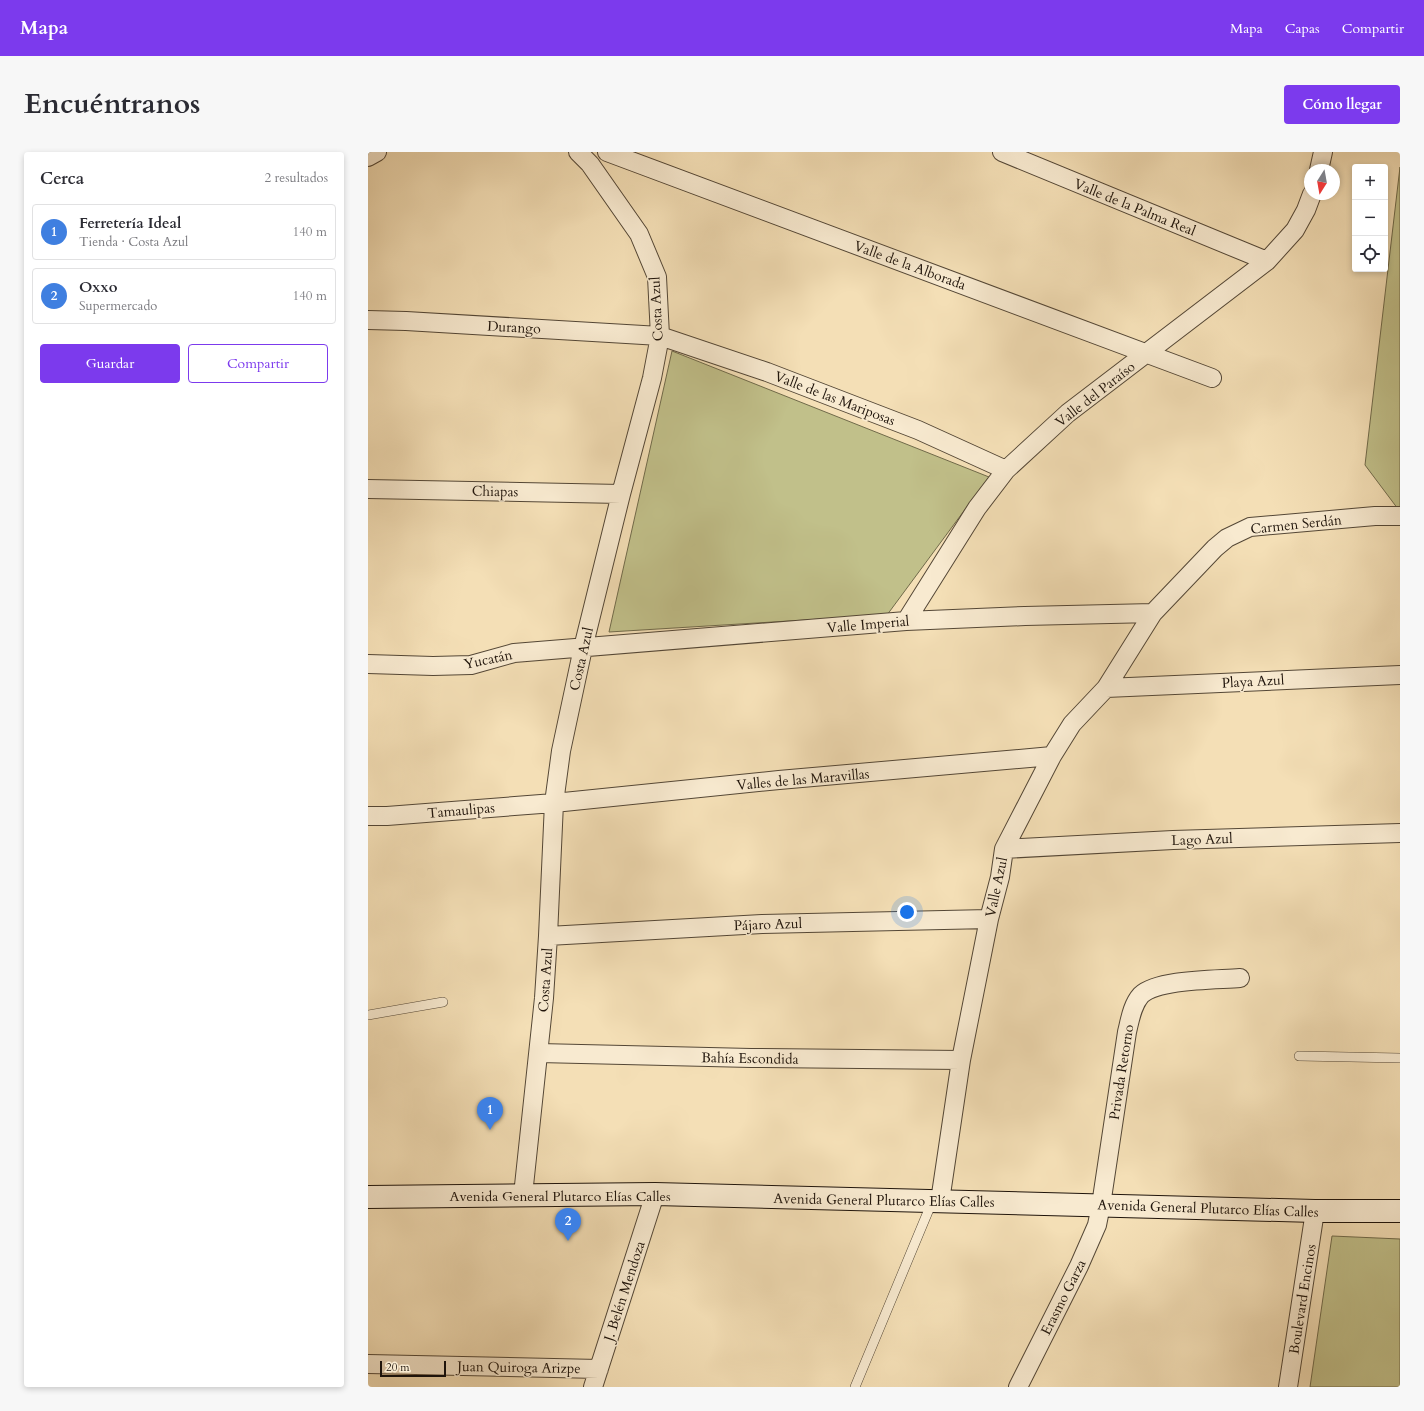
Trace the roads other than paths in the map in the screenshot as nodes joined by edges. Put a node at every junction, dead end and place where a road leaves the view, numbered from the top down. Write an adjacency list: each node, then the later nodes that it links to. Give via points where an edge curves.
1 (377, 152): 6 (street)
2 (578, 152): 11 (street, Costa Azul, via 590,164 639,234 657,277)
3 (607, 152): 12 (street, Valle de la Alborada)
4 (1002, 152): 9 (street, Valle de la Palma Real)
5 (1323, 152): 7 (street)
6 (368, 157)
7 (1320, 164)
8 (1310, 200): 9 (street, Valle del Paraíso, via 1295,230)
9 (1267, 261): 12 (street, Valle del Paraíso)
10 (368, 320): 11 (street, Durango)
11 (660, 336): 14 (street, Valle de las Mariposas, via 767,372 911,427); 16 (street, Costa Azul, via 652,378)
12 (1147, 353): 13 (street, Valle de la Alborada); 14 (street, Valle del Paraíso, via 1068,412)
13 (1212, 378)
14 (1006, 470): 19 (street, Valle del Paraíso, via 977,508)
15 (368, 489): 16 (street, Chiapas)
16 (621, 494): 20 (street, Costa Azul)
17 (1400, 516): 18 (street, Carmen Serdán, via 1250,527 1227,538 1215,548)
18 (1153, 613): 19 (street, Valle Imperial); 23 (street, Valle Azul)
19 (906, 621): 20 (street, Valle Imperial)
20 (583, 648): 21 (street, Yucatán, via 514,653 471,665); 25 (street, Costa Azul, via 561,751)
21 (368, 664)
22 (1400, 675): 23 (street, Playa Azul)
23 (1106, 688): 24 (street, Valle Azul, via 1072,724)
24 (1052, 756): 25 (street, Valles de las Maravillas); 28 (street, Valle Azul)
25 (554, 803): 26 (street, Tamaulipas); 30 (street, Costa Azul)
26 (368, 816)
27 (1400, 833): 28 (street, Lago Azul, via 1173,840)
28 (1004, 849): 29 (street, Valle Azul)
29 (989, 919): 30 (street, Pájaro Azul, via 762,924); 37 (street, Valle Azul)
30 (548, 936): 34 (street, Costa Azul)
31 (1240, 978): 42 (street, Privada Retorno, via 1173,983 1149,990 1136,1003 1127,1032)
32 (443, 1002): 33 (lane)
33 (368, 1015)
34 (539, 1053): 37 (street, Bahía Escondida); 39 (street, Costa Azul)
35 (1299, 1056): 36 (lane)
36 (1400, 1058)
37 (961, 1060): 41 (street, Valle Azul)
38 (655, 1194): 39 (street, Avenida General Plutarco Elías Calles); 41 (street, Avenida General Plutarco Elías Calles); 46 (street, J. Belén Mendoza)
39 (523, 1195): 40 (street, Avenida General Plutarco Elías Calles)
40 (368, 1197)
41 (936, 1201): 42 (street, Avenida General Plutarco Elías Calles); 48 (lane)
42 (1102, 1205): 43 (street, Avenida General Plutarco Elías Calles); 49 (street, Erasmo Garza, via 1097,1225 1079,1266)
43 (1315, 1211): 44 (street, Avenida General Plutarco Elías Calles); 50 (street, Boulevard Encinos)
44 (1400, 1212)
45 (368, 1364): 46 (street, Juan Quiroga Arizpe)
46 (599, 1368): 47 (street, J. Belén Mendoza)
47 (592, 1387)
48 (854, 1387)
49 (1018, 1387)
50 (1288, 1387)

